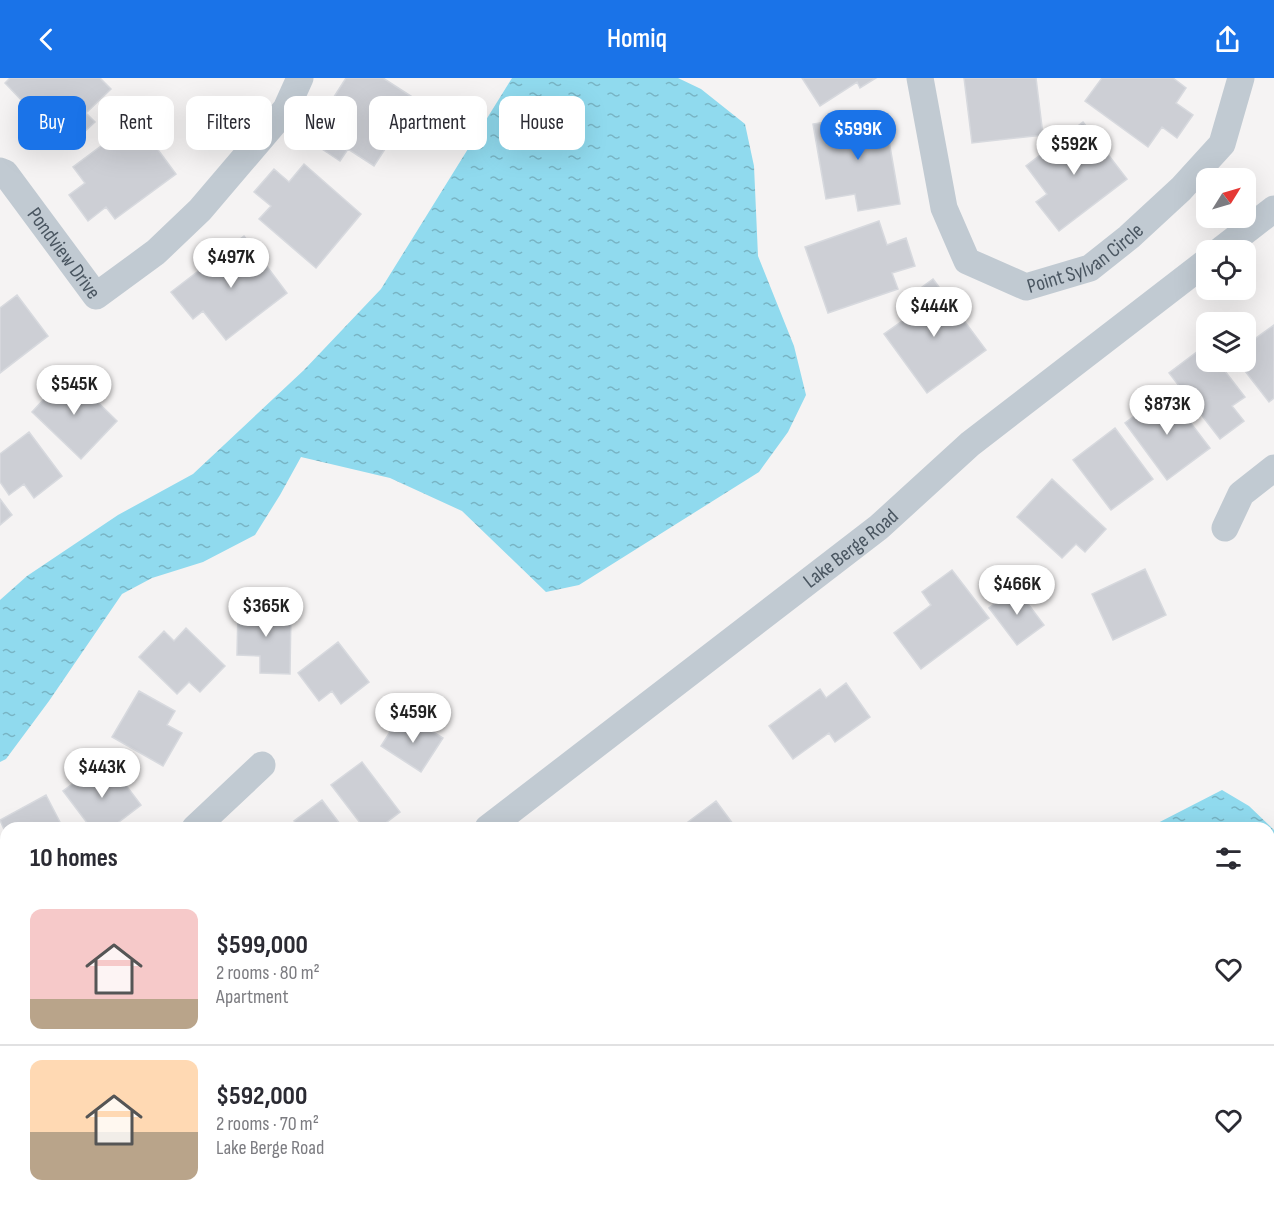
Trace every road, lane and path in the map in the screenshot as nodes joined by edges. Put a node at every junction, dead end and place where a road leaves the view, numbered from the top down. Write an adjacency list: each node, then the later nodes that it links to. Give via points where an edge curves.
1 (300, 78): 4 (street, Pondview Drive, via 286,109 200,210 156,252 96,296)
2 (920, 78): 3 (street, Point Sylvan Circle, via 944,208 967,261 1026,287 1090,268 1181,189 1222,144)
3 (1240, 78)
4 (0, 171)
5 (1274, 209): 6 (street)
6 (1234, 240)
7 (1196, 270): 12 (street, Lake Berge Road, via 970,444 879,527)
8 (1274, 468): 9 (street, via 1241,494)
9 (1225, 528)
10 (262, 765): 11 (street)
11 (201, 822)
12 (496, 822)

